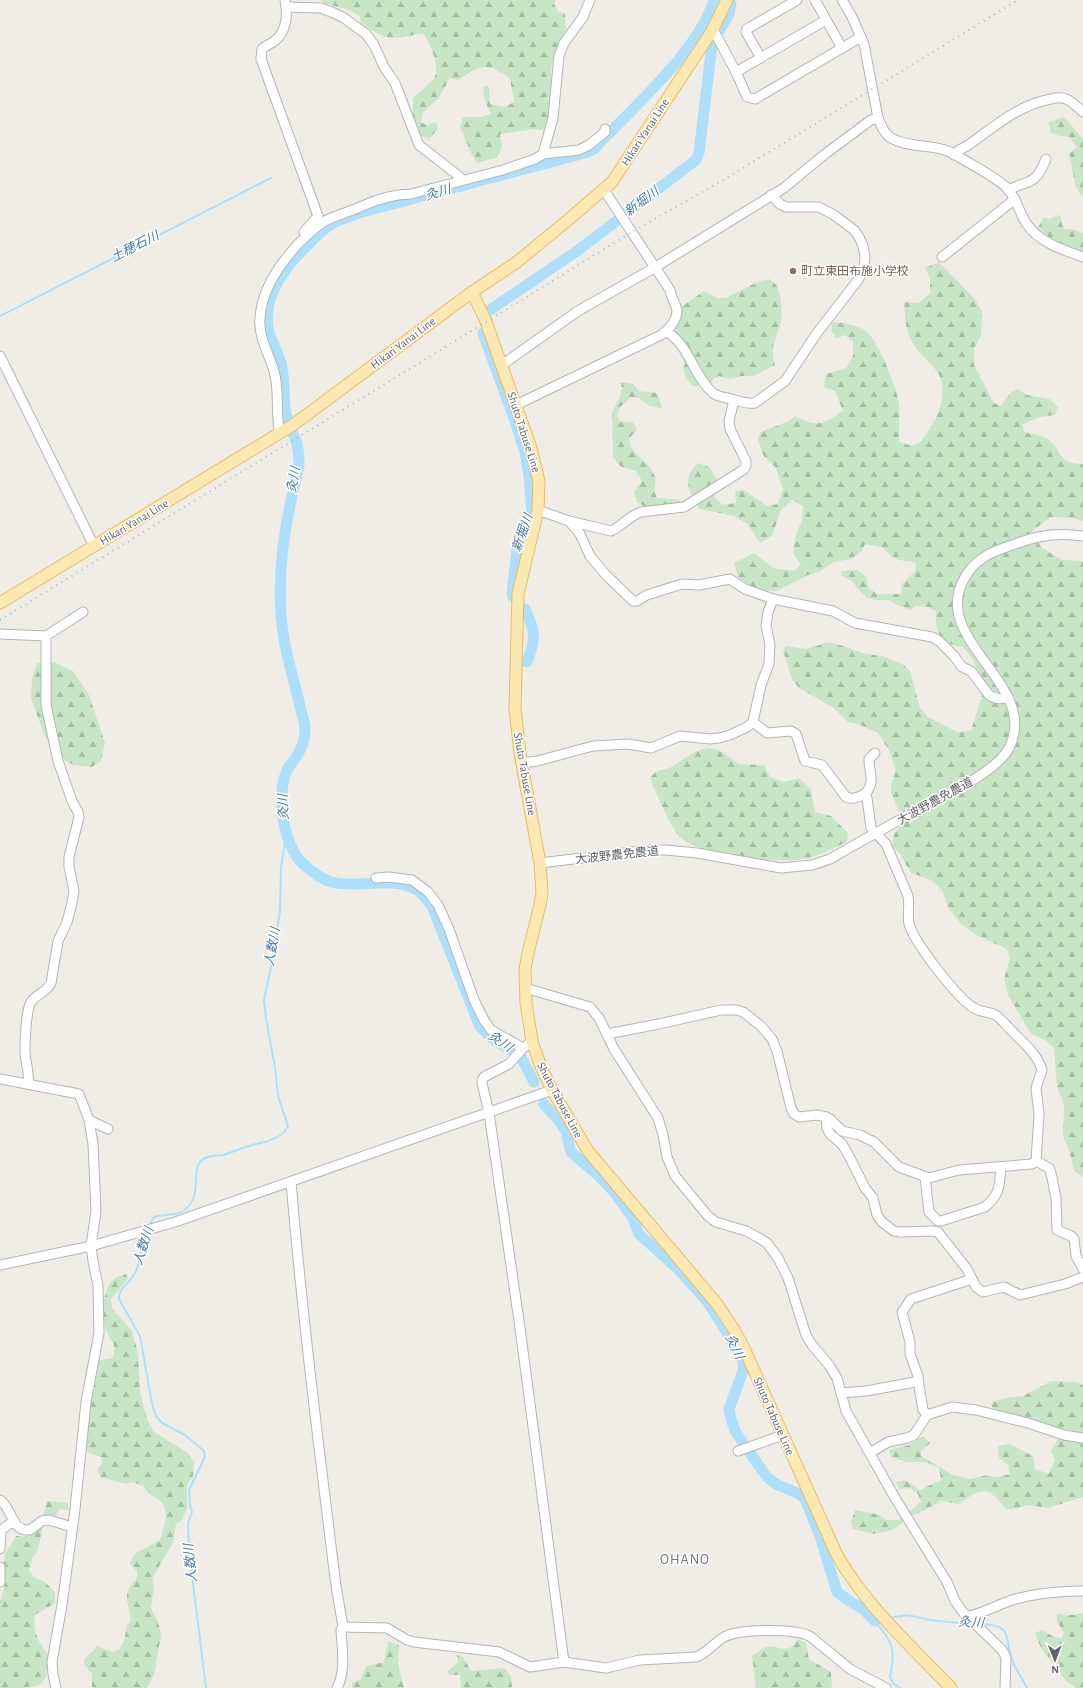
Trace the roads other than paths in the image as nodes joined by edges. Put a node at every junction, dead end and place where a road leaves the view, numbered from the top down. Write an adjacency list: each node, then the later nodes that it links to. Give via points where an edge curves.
1 (590, 0): 16 (street, via 564,44 560,56 553,118)
2 (727, 0): 8 (main road, Hikari Yanai Line)
3 (797, 0): 11 (street, via 747,29 746,32)
4 (815, 0): 7 (street)
5 (842, 0): 9 (street)
6 (285, 4): 19 (street, via 321,8 344,18 366,34 395,83 419,145 460,177); 24 (street, via 286,24 275,41 262,49 261,59 318,216)
7 (826, 20): 10 (street); 11 (street)
8 (712, 31): 12 (street); 20 (main road, Hikari Yanai Line, via 612,182)
9 (861, 37): 10 (street); 14 (street)
10 (842, 48): 12 (street, via 755,99 747,97)
11 (761, 58): 12 (street)
12 (736, 72)
13 (1083, 112): 17 (street, via 1062,98 1030,104)
14 (878, 118): 17 (street, via 882,129 891,138 947,150); 22 (street, via 853,133 784,188)
15 (605, 129): 16 (street, via 590,146 579,150)
16 (543, 154): 19 (street, via 503,170)
17 (954, 155): 21 (street, via 1001,182)
18 (1046, 159): 21 (street, via 1033,181)
19 (461, 181): 24 (street, via 412,194 401,194 342,212 324,221)
20 (604, 190): 28 (street); 29 (main road, Hikari Yanai Line, via 517,262)
21 (1008, 190): 23 (street)
22 (771, 195): 28 (street); 33 (street, via 786,207 819,207 854,230 863,246 864,268 785,381 755,404)
23 (1015, 199): 25 (street); 26 (street, via 1026,223 1037,235 1064,251)
24 (290, 253): 35 (street, via 271,280 259,319 263,341 274,371 278,424)
25 (942, 257)
26 (1083, 258): 27 (street)
27 (1083, 263)
28 (654, 268): 30 (street, via 670,290 677,311); 32 (street, via 578,310)
29 (472, 292): 32 (main road, Shuto Tabuse Line); 35 (main road, Hikari Yanai Line)
30 (666, 332): 33 (street, via 678,340 714,394); 34 (street)
31 (0, 356): 39 (street)
32 (501, 364): 34 (main road, Shuto Tabuse Line)
33 (734, 400): 37 (street, via 729,421 732,434 746,461 743,470 684,507 641,512 611,531)
34 (516, 405): 36 (main road, Shuto Tabuse Line, via 536,467)
35 (287, 430): 39 (main road, Hikari Yanai Line)
36 (538, 510): 37 (street); 48 (main road, Shuto Tabuse Line, via 518,594 515,708)
37 (569, 521): 40 (street, via 580,534 590,556 633,601 682,584 699,585 730,579 745,589)
38 (1083, 536): 45 (street, 大波野農免農道, via 1042,535 992,552 972,566 961,584 958,604 963,626)
39 (94, 546): 41 (main road, Hikari Yanai Line)
40 (773, 599): 45 (street, via 833,611 855,623 938,640 962,667 971,672 989,695 1002,699); 46 (street, via 766,626 770,644 769,664 761,685)
41 (0, 602)
42 (83, 612): 44 (street)
43 (0, 634): 44 (street)
44 (46, 636): 58 (street, via 48,716 58,761 79,817 69,857 74,891 67,922 58,941 52,984 48,990 35,997 28,1012 25,1052)
45 (1008, 697): 50 (street, 大波野農免農道, via 1015,717 1015,728 1009,748 1002,759 978,777)
46 (753, 722): 48 (street, via 740,731 719,738 680,736 651,748 628,744 593,746); 49 (street, via 767,733 791,731 796,734 805,761 822,765 846,797 857,798)
47 (875, 753): 49 (street, via 869,759 872,783)
48 (521, 763): 51 (main road, Shuto Tabuse Line)
49 (865, 794): 50 (street, via 872,828)
50 (876, 833): 51 (street, 大波野農免農道, via 830,859 797,867 781,868 666,850); 64 (street, via 889,850 908,896 908,922 928,958 964,1000 974,1008 997,1016 1034,1053 1040,1065 1042,1070 1036,1088 1039,1114)
51 (540, 863): 53 (main road, Shuto Tabuse Line, via 542,893 528,953)
52 (376, 878): 56 (street, via 412,880 428,892 438,905 449,929 474,1000 484,1020 491,1030)
53 (525, 988): 54 (street, via 585,1005 600,1018); 55 (main road, Shuto Tabuse Line)
54 (607, 1034): 61 (street, via 711,1012 737,1010 751,1017 772,1039 794,1114 799,1117); 74 (street, via 658,1118 667,1157 675,1176 708,1216 726,1226 746,1231 767,1243 778,1258 788,1278 806,1335 837,1378)
55 (532, 1042): 56 (street); 59 (main road, Shuto Tabuse Line)
56 (522, 1049): 60 (street, via 515,1058 482,1080)
57 (0, 1079): 58 (street)
58 (28, 1084): 62 (street, via 79,1094)
59 (552, 1090): 60 (street); 76 (main road, Shuto Tabuse Line, via 588,1151 725,1316 743,1346)
60 (489, 1113): 67 (street); 89 (street)
61 (826, 1117): 66 (street, via 842,1131 860,1135 874,1142 899,1167); 72 (street, via 830,1134 842,1144 872,1198 882,1222 894,1231 938,1232)
62 (89, 1120): 63 (street); 68 (street, via 93,1144 96,1211)
63 (108, 1129)
64 (1036, 1161): 65 (street, via 1032,1164); 70 (street, via 1049,1168 1052,1173 1057,1230 1074,1239 1076,1256)
65 (1001, 1167): 66 (street, via 959,1170 936,1177); 66 (street, via 1000,1188 988,1204 941,1221 929,1212)
66 (925, 1177)
67 (291, 1182): 68 (street, via 175,1222); 88 (street, via 325,1500)
68 (91, 1246): 69 (street); 82 (street, via 98,1286 99,1334 86,1402)
69 (0, 1265)
70 (1083, 1269)
71 (1083, 1277): 72 (street, via 1020,1295 1004,1287 983,1292 976,1288)
72 (972, 1279): 73 (street, via 911,1299 902,1312)
73 (918, 1380): 74 (street); 75 (street, via 923,1410)
74 (841, 1393): 79 (street, via 846,1411)
75 (927, 1415): 77 (street, via 958,1407); 79 (street, via 914,1435 888,1442)
76 (783, 1435): 78 (street); 93 (main road, Shuto Tabuse Line, via 837,1556 853,1582)
77 (1083, 1438)
78 (739, 1451)
79 (870, 1453): 87 (street, via 947,1582 955,1602)
80 (0, 1500): 81 (street, via 9,1509)
81 (14, 1521): 82 (street, via 16,1526 26,1530 49,1520); 83 (street, via 1,1530)
82 (72, 1527): 90 (street, via 52,1662)
83 (0, 1549)
84 (0, 1567): 85 (street)
85 (0, 1582)
86 (1083, 1591): 87 (street, via 1032,1594 977,1614)
87 (972, 1621): 94 (street, via 1006,1657)
88 (343, 1626): 89 (street, via 387,1628 414,1642 499,1652 530,1667); 91 (street, via 342,1671)
89 (564, 1662): 92 (street, via 606,1668 640,1660 696,1657 704,1654 727,1636 740,1632 794,1631 811,1637 850,1669)
90 (56, 1688)
91 (337, 1688)
92 (886, 1688)
93 (951, 1688)
94 (1006, 1688)

